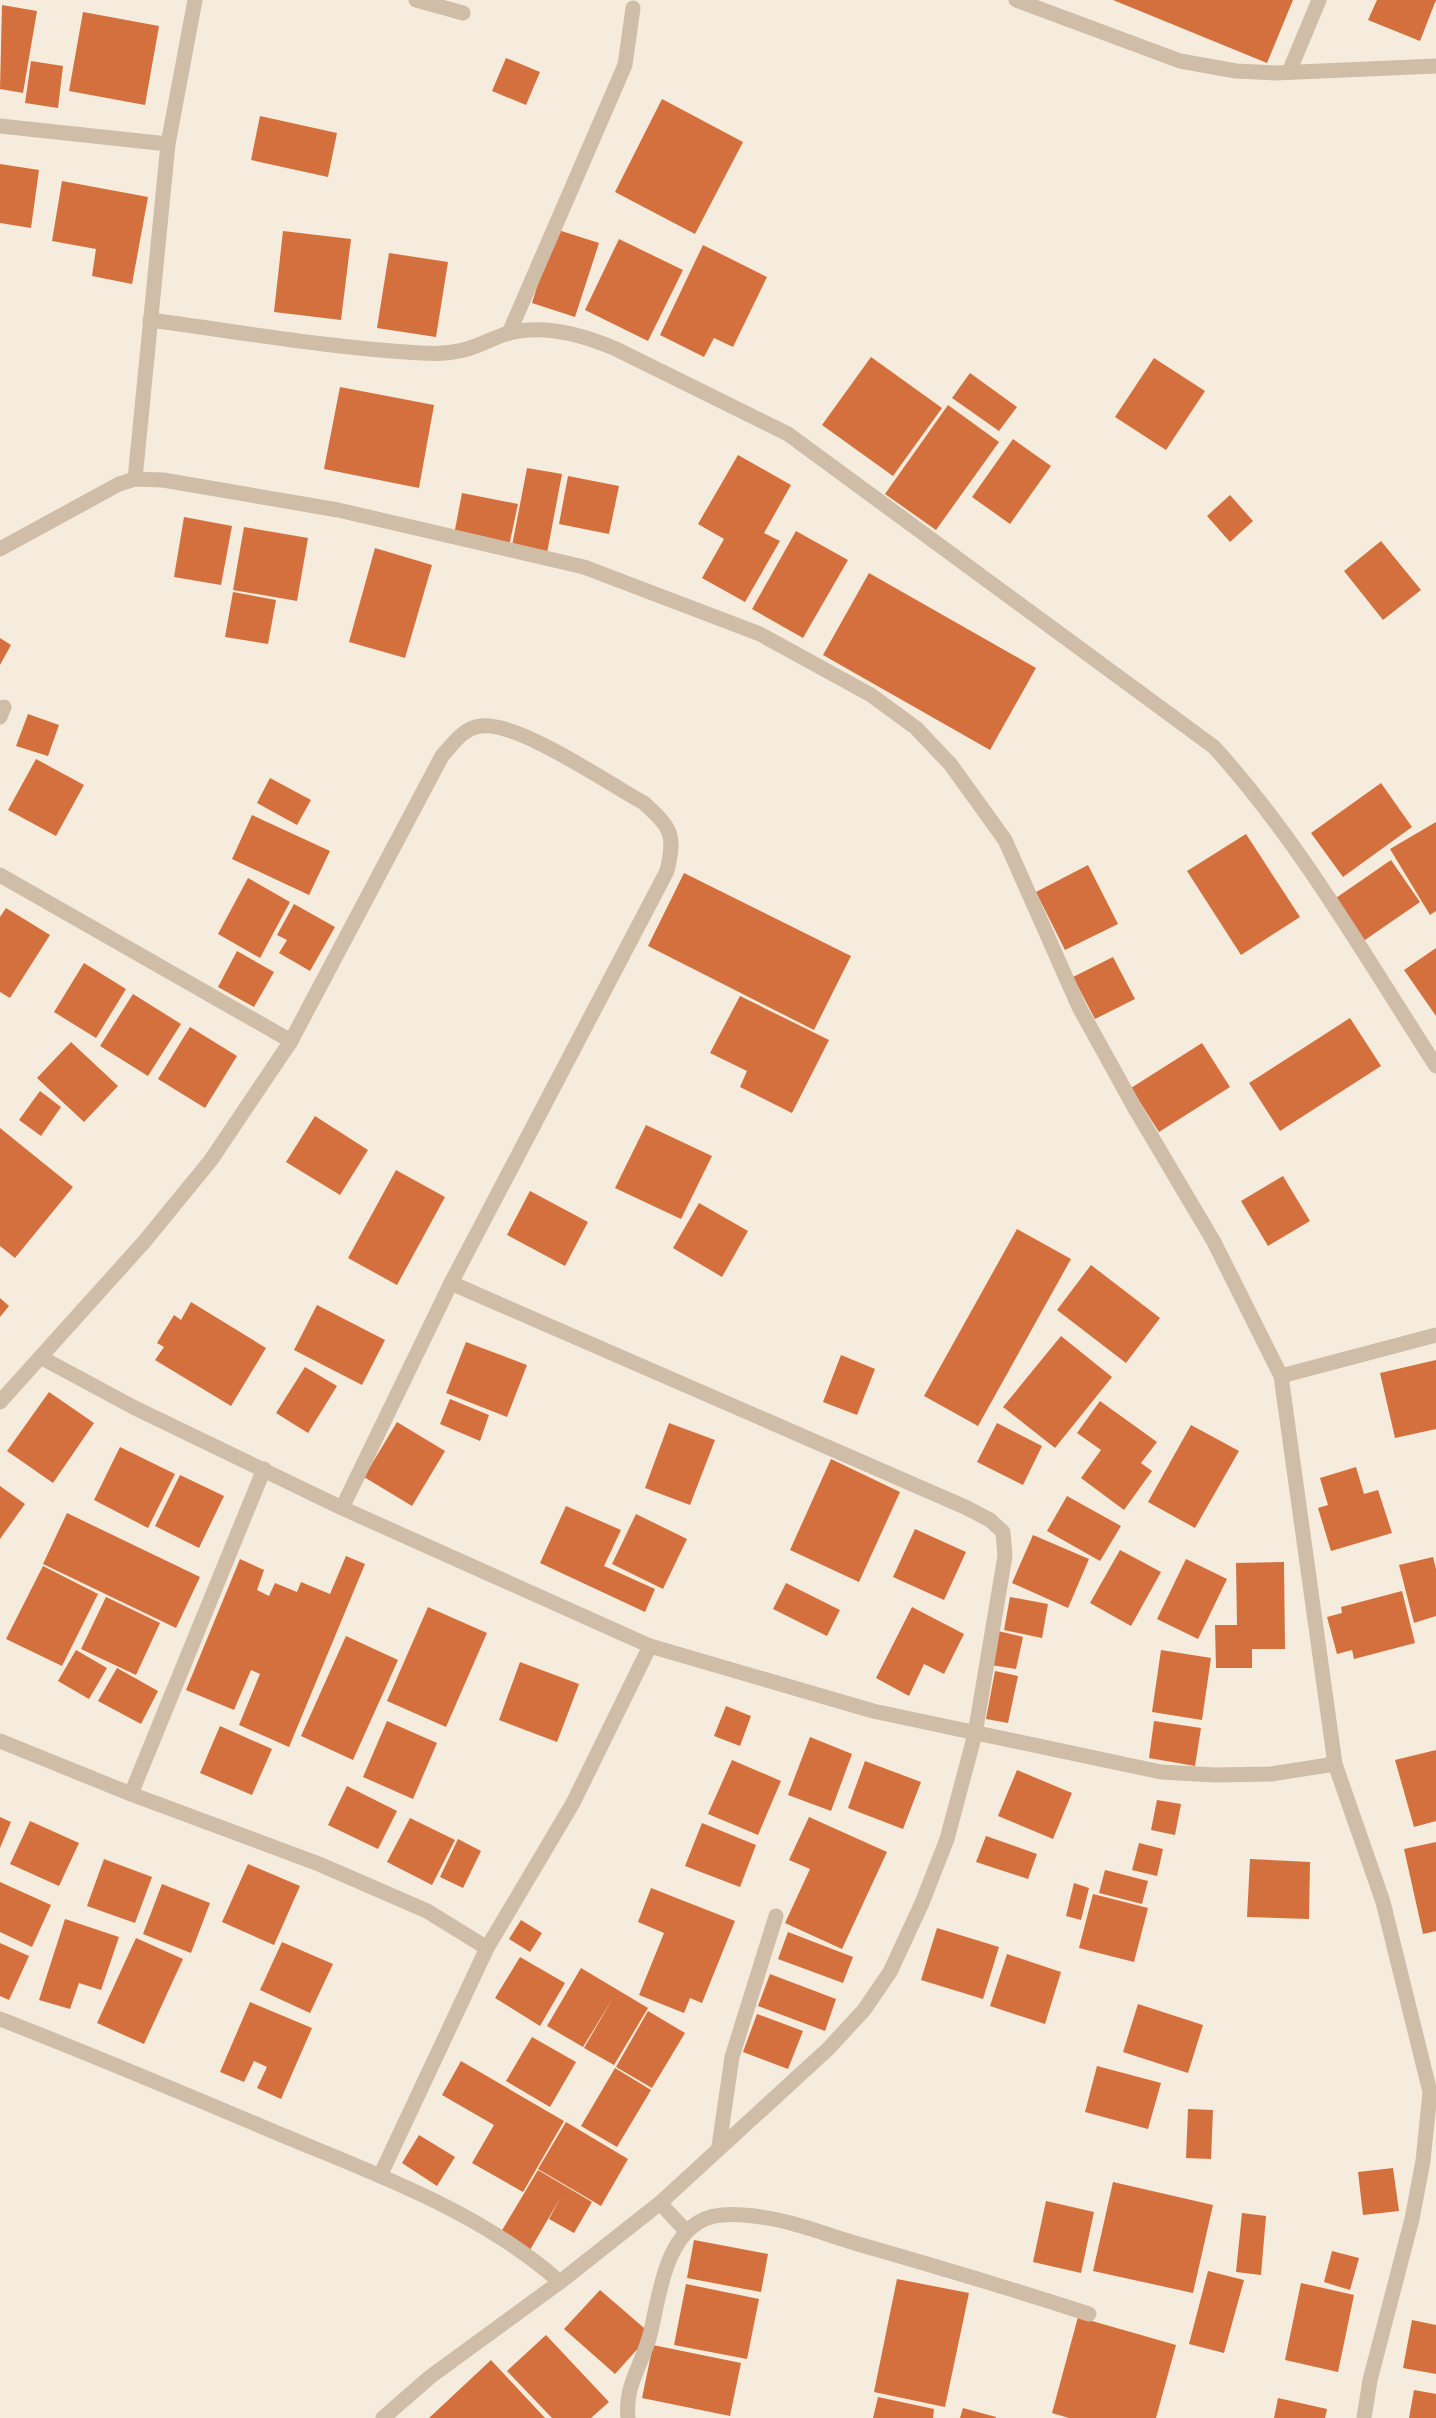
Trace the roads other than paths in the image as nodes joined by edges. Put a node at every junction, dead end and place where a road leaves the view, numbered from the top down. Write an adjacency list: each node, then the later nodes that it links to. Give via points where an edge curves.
1 (195, 0): 10 (street)
2 (416, 0): 6 (street)
3 (1016, 0): 8 (street, via 1180,61 1236,71)
4 (1319, 0): 8 (street)
5 (633, 8): 12 (street, via 625,66)
6 (463, 13)
7 (1436, 65): 8 (street)
8 (1289, 72)
9 (0, 126): 10 (street)
10 (168, 144): 11 (street)
11 (150, 320): 12 (street, via 424,353 465,350); 13 (street)
12 (509, 333): 17 (street, via 535,329 594,339 788,434 1214,747 1288,836)
13 (135, 479): 14 (street); 21 (street, via 163,480 338,510 584,567 760,634 871,695 916,728 951,765 1005,840 1079,1007 1214,1242)
14 (0, 549)
15 (0, 875): 16 (street)
16 (291, 1041): 18 (street, via 442,756 469,730 495,726 526,737 644,803 662,819 673,847 667,871); 20 (street, via 211,1160)
17 (1436, 1066)
18 (452, 1283): 24 (street); 26 (street, via 764,1417 990,1520 1003,1532 1005,1556)
19 (1436, 1335): 21 (street)
20 (42, 1358): 22 (street); 23 (street, via 135,1408)
21 (1281, 1376): 28 (street)
22 (0, 1402)
23 (264, 1469): 24 (street); 29 (street)
24 (342, 1508): 25 (street)
25 (650, 1646): 26 (street, via 873,1712); 31 (street, via 573,1803)
26 (975, 1734): 28 (street, via 1161,1772 1271,1774); 34 (street, via 947,1839 890,1972 864,2010 828,2049)
27 (0, 1741): 29 (street)
28 (1335, 1764): 33 (street, via 1383,1902)
29 (131, 1794): 31 (street, via 427,1911)
30 (776, 1916): 34 (street, via 732,2057)
31 (488, 1948): 35 (street)
32 (0, 2019): 35 (street)
33 (1433, 2092): 42 (street, via 1412,2219 1370,2380)
34 (719, 2146): 36 (street)
35 (380, 2176): 38 (street, via 485,2227 533,2258)
36 (660, 2203): 37 (street); 38 (street)
37 (686, 2232): 39 (street, via 718,2215 784,2222); 41 (street, via 660,2288 651,2334 631,2384)
38 (560, 2282): 40 (street, via 430,2377)
39 (1089, 2314)
40 (383, 2418)
41 (627, 2418)
42 (1364, 2418)

